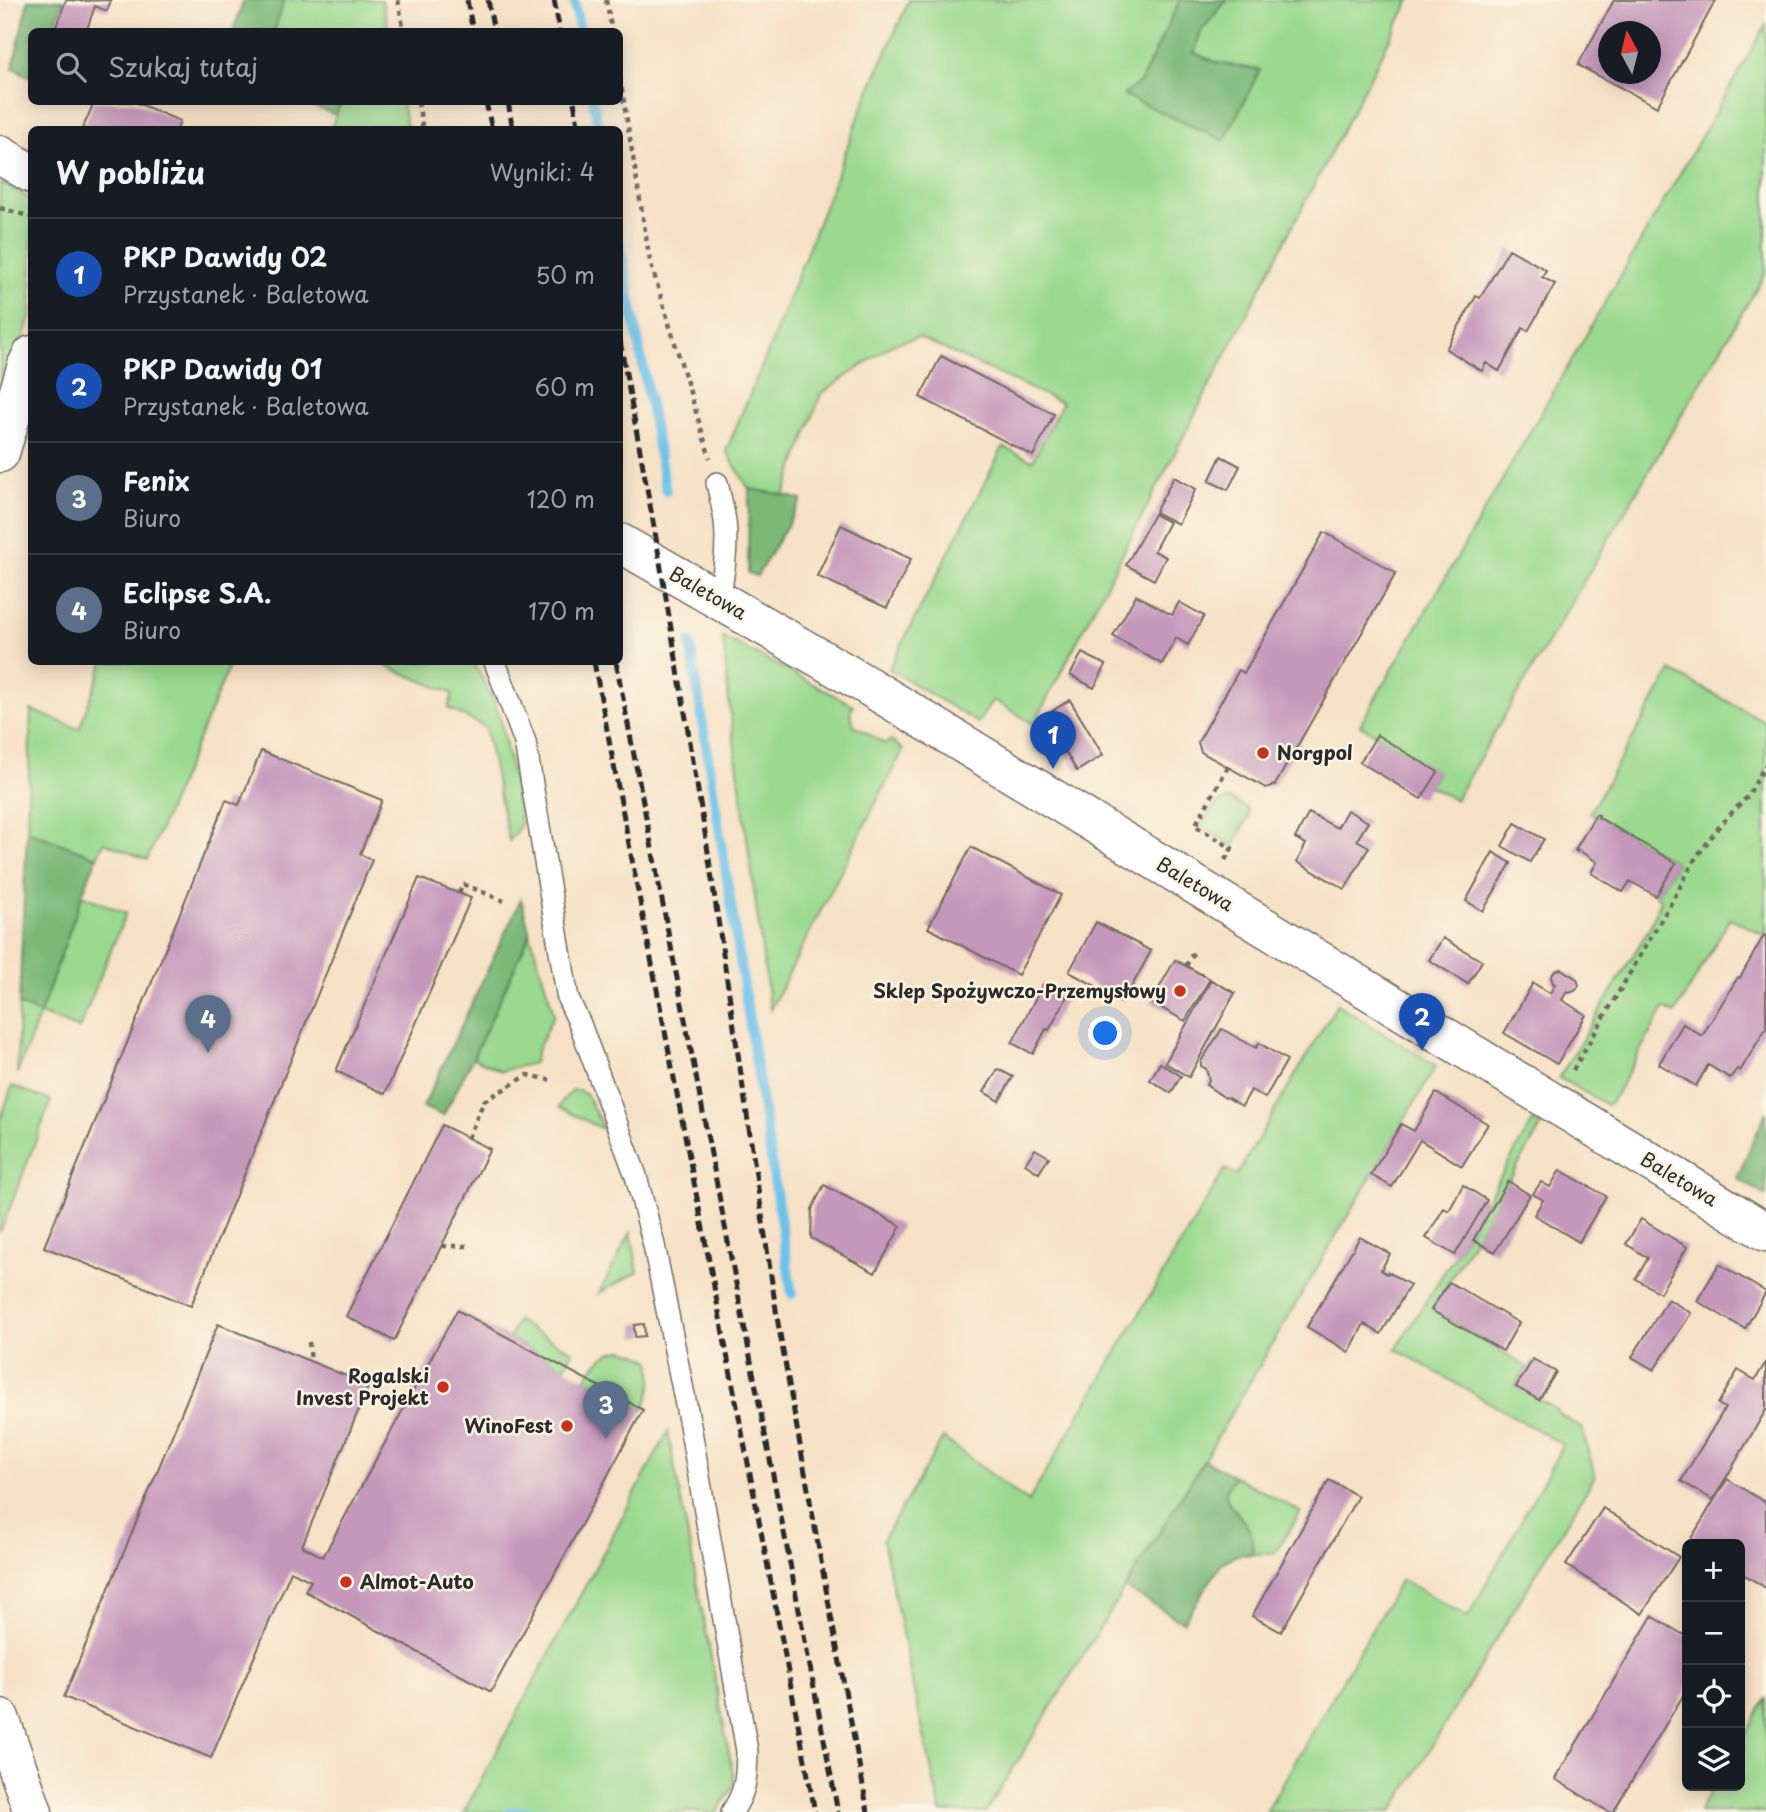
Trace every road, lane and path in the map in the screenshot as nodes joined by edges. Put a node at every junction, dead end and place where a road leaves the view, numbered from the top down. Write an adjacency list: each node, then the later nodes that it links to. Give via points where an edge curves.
1 (398, 0): 3 (path)
2 (606, 0): 4 (path)
3 (403, 28)
4 (611, 28)
5 (623, 96): 14 (path, via 650,261)
6 (419, 105): 7 (path)
7 (422, 126)
8 (0, 155): 9 (street)
9 (28, 172)
10 (0, 208): 11 (path)
11 (28, 216)
12 (28, 363): 13 (street)
13 (0, 453)
14 (717, 483): 16 (lane, via 725,522)
15 (623, 544): 16 (street, Baletowa)
16 (719, 598): 28 (street, Baletowa)
17 (496, 665): 35 (lane, via 526,742 568,999 636,1176 653,1245 690,1425 747,1751 744,1789)
18 (1766, 764): 25 (path, via 1748,796 1695,859)
19 (1228, 767): 20 (path, via 1195,826 1232,848)
20 (1223, 865)
21 (459, 893): 22 (path, via 463,884)
22 (504, 901)
23 (1194, 951): 24 (path)
24 (1186, 966)
25 (1570, 1075)
26 (550, 1080): 27 (path, via 528,1075 484,1101)
27 (468, 1138)
28 (1766, 1232)
29 (442, 1246): 30 (path)
30 (469, 1246)
31 (309, 1342): 32 (path)
32 (311, 1362)
33 (0, 1718): 34 (street)
34 (33, 1812)
35 (732, 1812)

